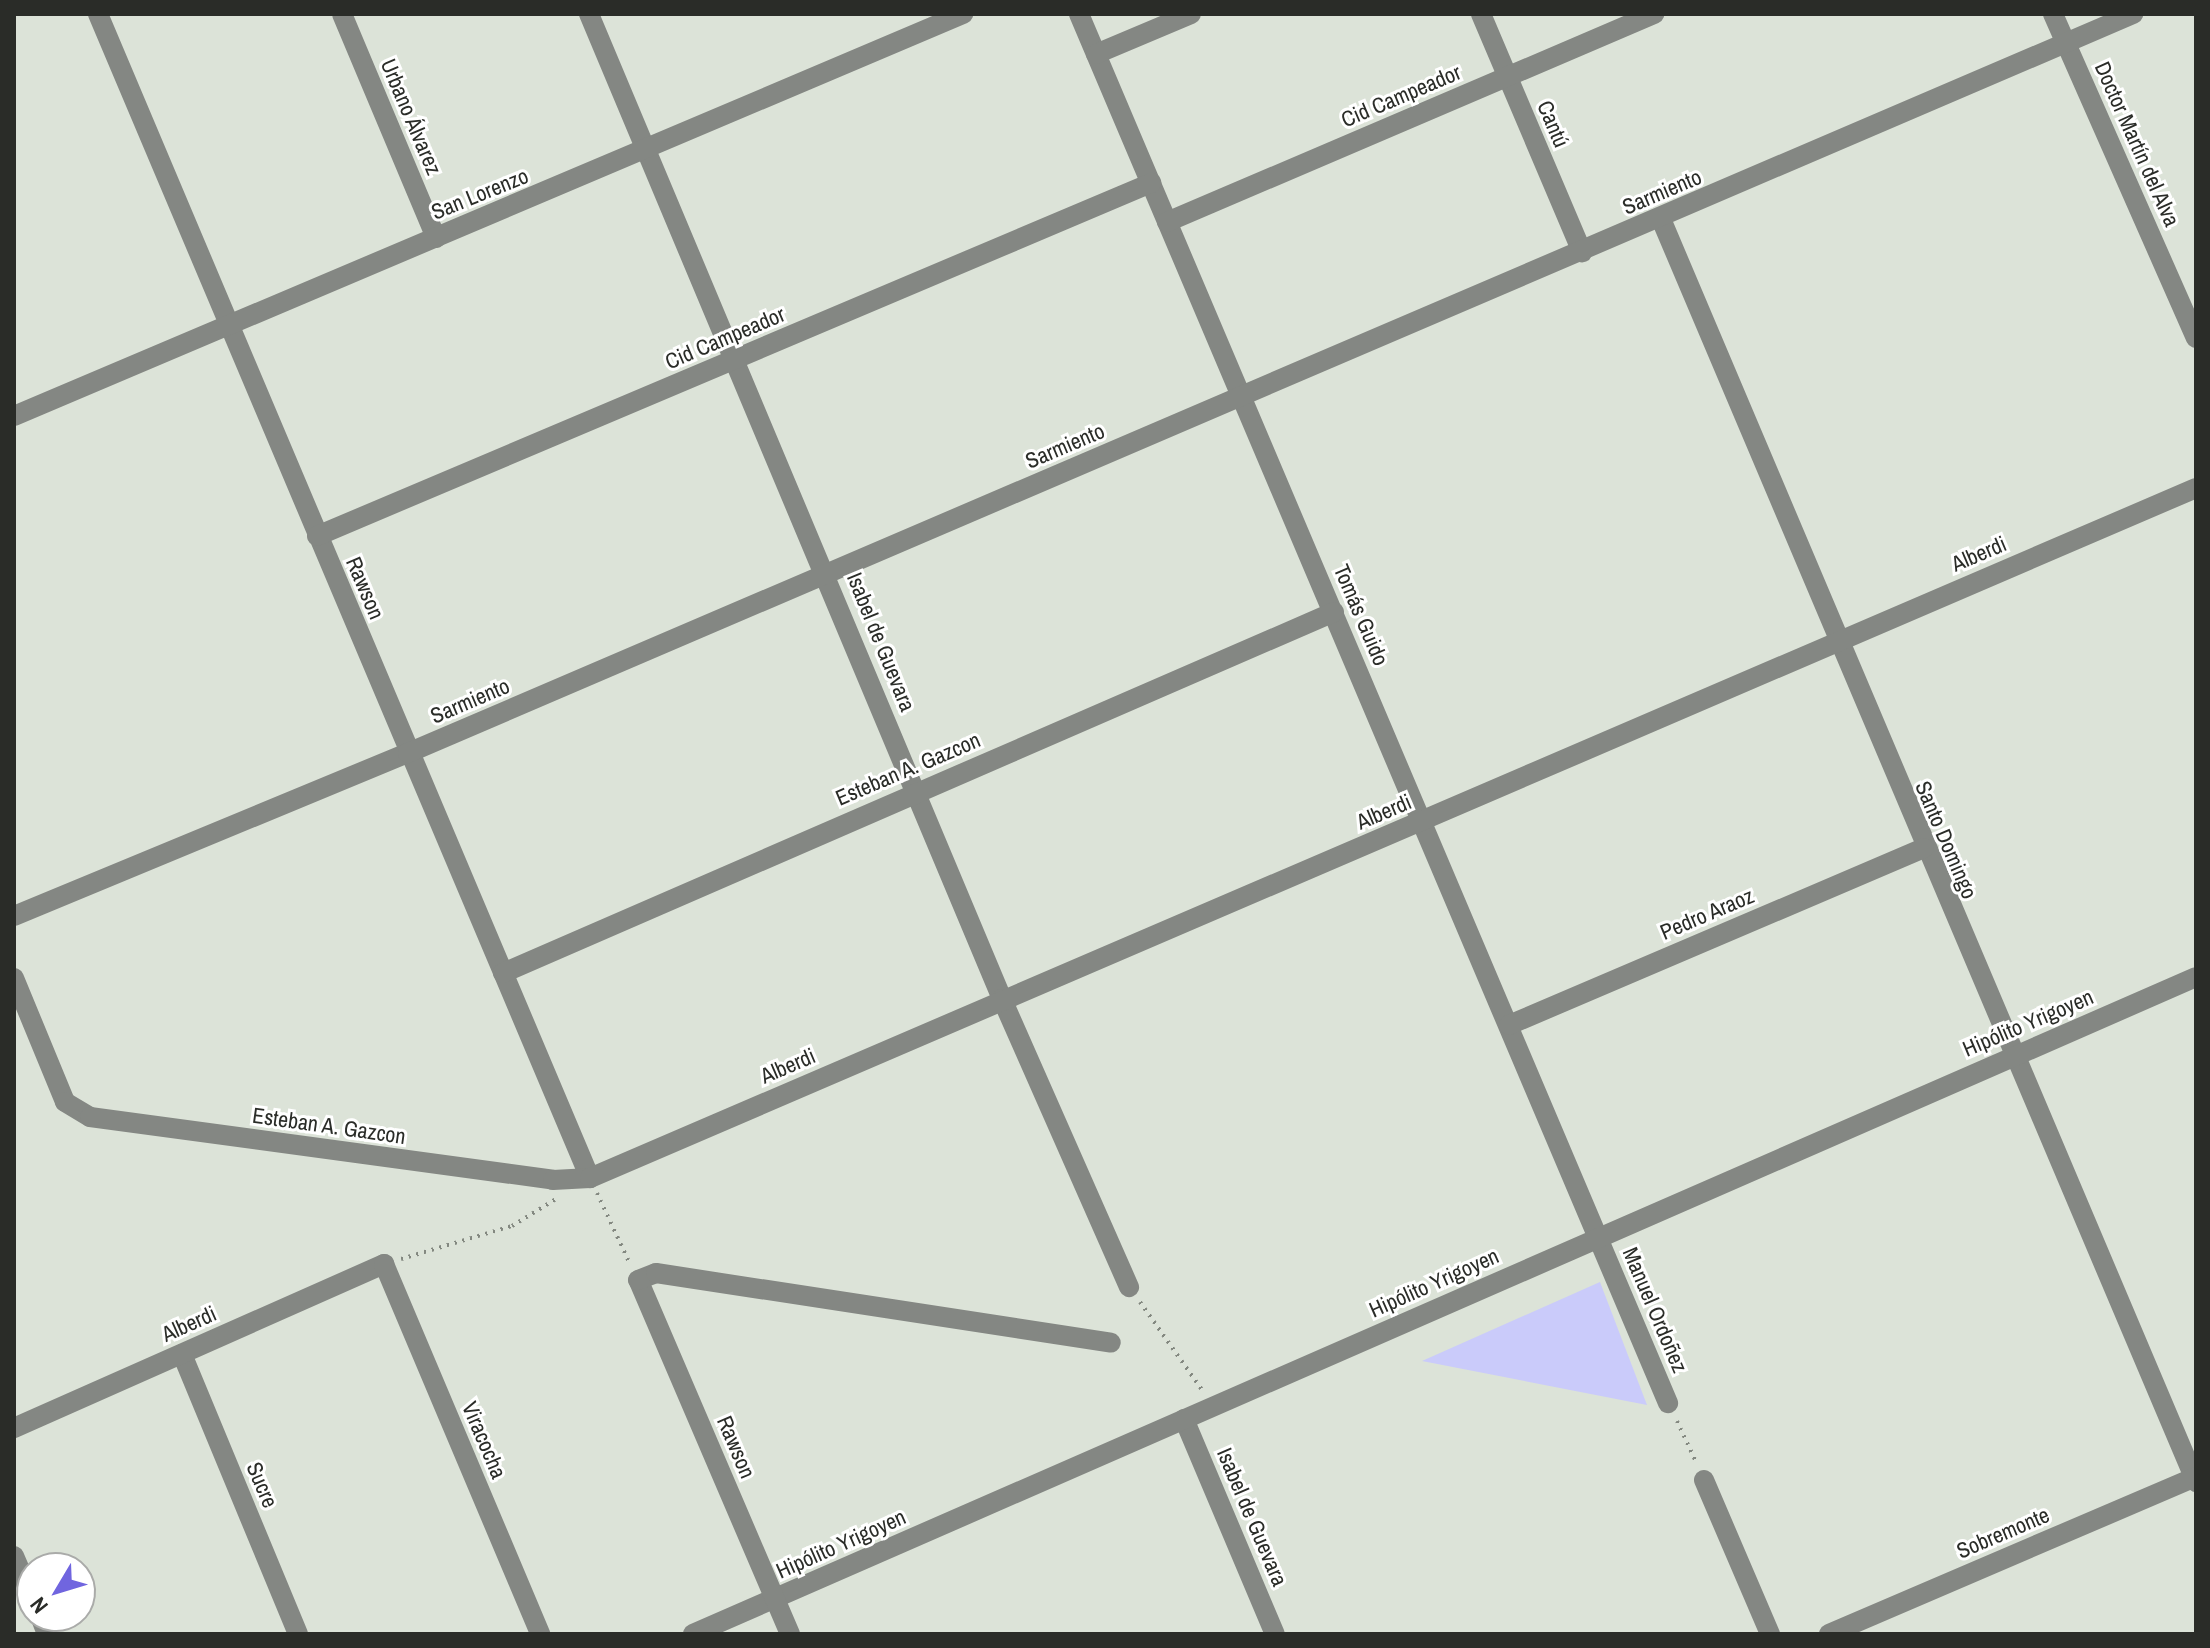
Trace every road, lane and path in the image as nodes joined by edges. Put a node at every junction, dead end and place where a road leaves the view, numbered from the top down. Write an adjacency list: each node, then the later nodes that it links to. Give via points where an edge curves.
1 (98, 14): 20 (street, Rawson)
2 (342, 14): 18 (street, Urbano Álvarez)
3 (589, 14): 14 (street, Isabel de Guevara)
4 (963, 14): 14 (street, San Lorenzo)
5 (1079, 14): 12 (street, Tomás Guido)
6 (1191, 14): 12 (street)
7 (1481, 14): 13 (street, Cantú)
8 (1654, 14): 13 (street, Cid Campeador)
9 (2053, 14): 11 (street, Doctor Martín del Alva)
10 (2133, 14): 11 (street, Sarmiento)
11 (2065, 42): 16 (street, Sarmiento); 21 (street, Doctor Martín del Alva)
12 (1096, 54): 15 (street, Tomás Guido)
13 (1507, 77): 17 (street, Cid Campeador); 19 (street, Cantú)
14 (648, 151): 18 (street, San Lorenzo); 22 (street, Isabel de Guevara)
15 (1151, 183): 17 (street, Tomás Guido); 22 (street, Cid Campeador)
16 (1661, 219): 19 (street, Sarmiento); 29 (street, Santo Domingo)
17 (1167, 222): 23 (street, Tomás Guido)
18 (436, 238): 20 (street, San Lorenzo)
19 (1582, 252): 23 (street, Sarmiento)
20 (229, 326): 24 (street, San Lorenzo); 26 (street, Rawson)
21 (2196, 338)
22 (738, 359): 26 (street, Cid Campeador); 27 (street, Isabel de Guevara)
23 (1241, 396): 27 (street, Sarmiento); 28 (street, Tomás Guido)
24 (14, 416)
25 (2196, 488): 29 (street, Alberdi)
26 (317, 536): 30 (street, Rawson)
27 (828, 574): 30 (street, Sarmiento); 31 (street, Isabel de Guevara)
28 (1334, 612): 31 (street, Esteban A. Gazcon); 32 (street, Tomás Guido)
29 (1836, 640): 32 (street, Alberdi); 33 (street, Santo Domingo)
30 (408, 753): 34 (street, Sarmiento); 35 (street, Rawson)
31 (917, 792): 35 (street, Esteban A. Gazcon); 38 (street, Isabel de Guevara)
32 (1423, 822): 38 (street, Alberdi); 39 (street, Tomás Guido)
33 (1924, 848): 39 (street, Pedro Araoz); 40 (street, Santo Domingo)
34 (14, 916)
35 (503, 973): 41 (street, Rawson)
36 (2196, 977): 40 (street, Hipólito Yrigoyen)
37 (14, 978): 41 (street, Esteban A. Gazcon, via 65,1102 90,1117 553,1180)
38 (1002, 999): 41 (street, Alberdi); 45 (street, Isabel de Guevara)
39 (1509, 1025): 42 (street, Tomás Guido)
40 (2012, 1056): 42 (street, Hipólito Yrigoyen); 52 (street, Santo Domingo)
41 (590, 1178): 43 (path, via 512,1226); 44 (path)
42 (1597, 1236): 48 (street, Manuel Ordoñez); 49 (street, Hipólito Yrigoyen)
43 (384, 1264): 47 (street, Alberdi); 56 (street, Viracocha)
44 (638, 1280): 46 (street, via 656,1273); 54 (street, Rawson)
45 (1129, 1287): 49 (path)
46 (1111, 1343)
47 (182, 1354): 51 (street, Alberdi); 55 (street, Sucre)
48 (1668, 1403): 53 (path)
49 (1214, 1407): 50 (street, Hipólito Yrigoyen)
50 (1184, 1419): 54 (street, Hipólito Yrigoyen); 59 (street, Isabel de Guevara)
51 (14, 1428)
52 (2195, 1479): 61 (street, Sobremonte)
53 (1704, 1480): 60 (street)
54 (776, 1599): 57 (street, Hipólito Yrigoyen); 58 (street, Rawson)
55 (298, 1634)
56 (540, 1634)
57 (693, 1634)
58 (790, 1634)
59 (1275, 1634)
60 (1770, 1634)
61 (1829, 1634)

